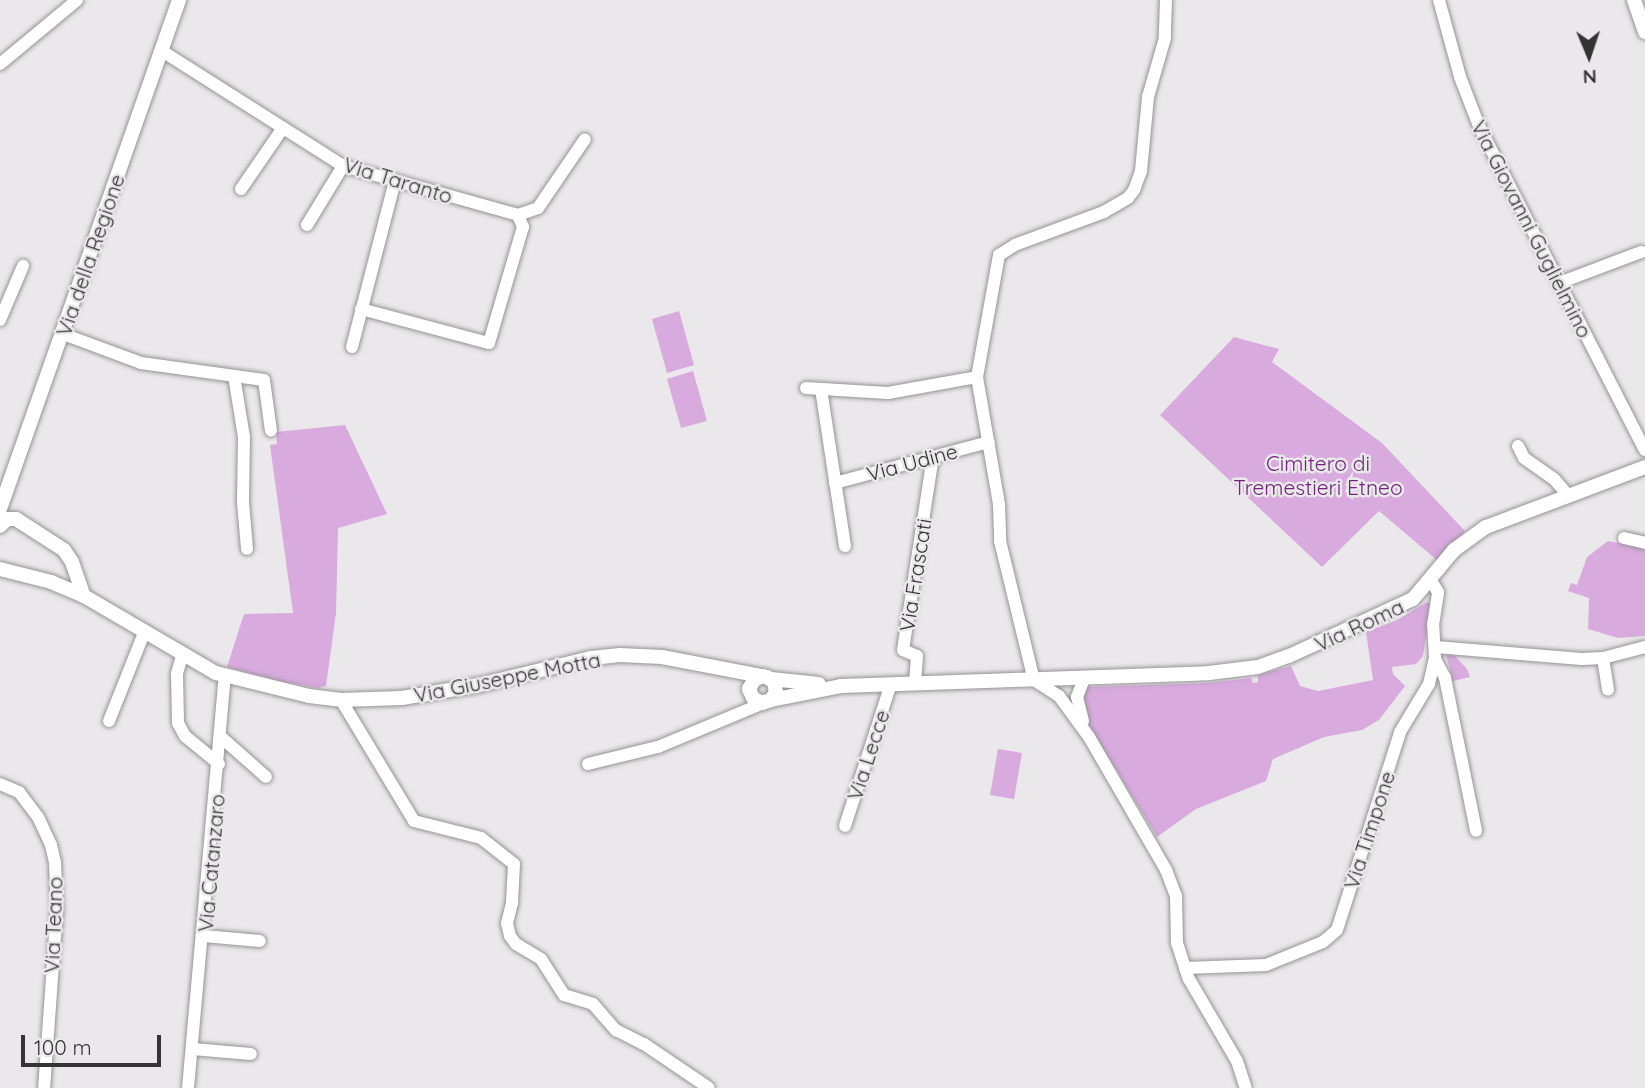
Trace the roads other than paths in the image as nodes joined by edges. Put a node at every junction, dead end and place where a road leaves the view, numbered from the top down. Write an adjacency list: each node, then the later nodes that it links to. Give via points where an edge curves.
1 (179, 0): 7 (main road, Via della Regione)
2 (1166, 0): 24 (street, via 1165,38 1148,97 1141,171 1134,190 1104,212 999,255)
3 (1439, 0): 18 (street, Via Giovanni Guglielmino, via 1479,126)
4 (1634, 0): 6 (main road)
5 (70, 3): 8 (street)
6 (1645, 32)
7 (162, 51): 9 (street, Via Taranto); 21 (main road, Via della Regione)
8 (0, 64)
9 (283, 128): 11 (street, Via Taranto); 13 (street)
10 (585, 139): 14 (street, via 538,208)
11 (343, 166): 12 (street, Via Taranto); 15 (street)
12 (394, 181): 14 (street, Via Taranto); 19 (street)
13 (241, 188)
14 (518, 215): 19 (street, via 523,227 489,343)
15 (307, 225)
16 (1641, 253): 18 (street)
17 (23, 266): 20 (street)
18 (1559, 283): 30 (street, Via Giovanni Guglielmino)
19 (361, 309): 22 (street)
20 (0, 320)
21 (62, 334): 23 (street, via 141,363); 33 (main road, Via della Regione)
22 (352, 346)
23 (234, 376): 27 (street, via 264,380); 42 (street, via 244,437)
24 (977, 377): 26 (street, via 888,393); 28 (street)
25 (806, 388): 26 (street)
26 (821, 389): 34 (street)
27 (271, 431)
28 (989, 442): 31 (street, Via Udine); 57 (street, via 1000,541)
29 (1518, 446): 35 (street, via 1524,458)
30 (1645, 450)
31 (933, 457): 34 (street, Via Udine); 59 (street, Via Frascati, via 903,650 917,656)
32 (1645, 467): 35 (main road, Via Roma)
33 (13, 476): 36 (main road, Via della Regione); 37 (main road, via 7,509)
34 (835, 483): 41 (street)
35 (1569, 496): 45 (main road, Via Roma, via 1474,533 1454,550)
36 (1, 506)
37 (16, 519): 38 (main road, via 7,519); 43 (main road)
38 (0, 526)
39 (1624, 538): 40 (street)
40 (1645, 543)
41 (845, 546)
42 (247, 549)
43 (64, 550): 46 (main road, via 69,569); 47 (main road)
44 (2, 568): 46 (main road, Via Giuseppe Motta)
45 (1431, 581): 50 (street, Via Timpone, via 1438,592); 56 (main road, Via Roma, via 1398,609 1267,664 1209,673)
46 (51, 582): 47 (main road, Via Giuseppe Motta)
47 (84, 596): 48 (main road, Via Giuseppe Motta)
48 (144, 633): 51 (main road, Via Giuseppe Motta); 67 (street)
49 (1645, 647): 52 (street)
50 (1435, 653): 52 (street); 75 (street, via 1445,678); 78 (street, Via Timpone, via 1429,684 1400,732 1337,930 1323,942 1266,965)
51 (182, 656): 54 (main road, Via Giuseppe Motta); 70 (street, Via Catanzaro, via 177,674 178,723 185,736)
52 (1603, 658): 61 (street)
53 (701, 665): 55 (main road); 62 (main road, via 738,676); 64 (main road, Via Giuseppe Motta, via 641,654 610,656 443,692)
54 (225, 677): 64 (main road, Via Giuseppe Motta); 68 (street)
55 (767, 678): 60 (main road); 62 (main road, via 754,680); 65 (main road, via 776,692)
56 (1070, 679): 57 (main road, Via Roma); 63 (street); 69 (street, via 1078,691 1077,708)
57 (1034, 680): 59 (main road); 63 (street)
58 (891, 684): 59 (main road); 60 (main road); 74 (street, Via Lecce)
59 (915, 684)
60 (841, 686): 65 (main road)
61 (1608, 690)
62 (750, 692): 65 (main road, via 757,701); 66 (street)
63 (1059, 696): 69 (street)
64 (341, 700): 83 (street, via 414,821 481,838 514,864 507,923 516,944 541,959 564,995 593,1004 616,1030)
65 (769, 701): 66 (street)
66 (727, 720): 71 (street, via 658,747)
67 (109, 721)
68 (221, 737): 70 (street); 72 (street)
69 (1090, 737): 78 (street, via 1171,881 1177,906 1177,943)
70 (219, 764): 76 (street, Via Catanzaro)
71 (588, 764)
72 (265, 777)
73 (0, 784): 81 (street, Via Teano, via 19,792 38,817 55,863 57,908)
74 (845, 826)
75 (1476, 831)
76 (204, 936): 77 (street); 79 (street, Via Catanzaro)
77 (260, 941)
78 (1185, 968): 84 (street, via 1237,1061)
79 (193, 1049): 80 (street); 82 (street, Via Catanzaro)
80 (251, 1054)
81 (44, 1088)
82 (188, 1088)
83 (709, 1088)
84 (1246, 1088)

